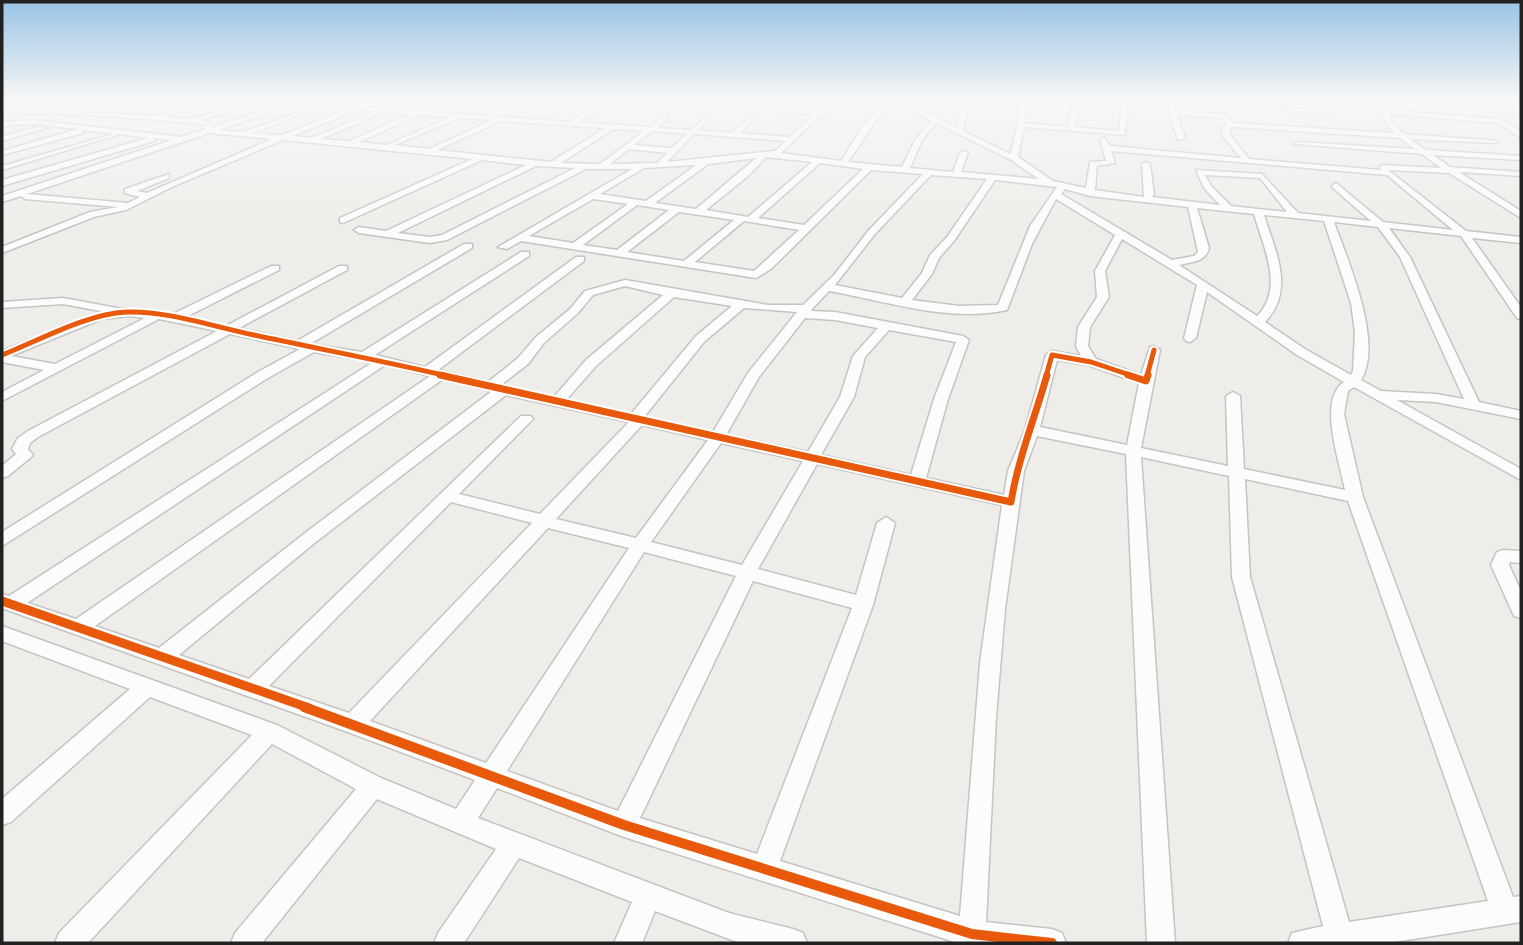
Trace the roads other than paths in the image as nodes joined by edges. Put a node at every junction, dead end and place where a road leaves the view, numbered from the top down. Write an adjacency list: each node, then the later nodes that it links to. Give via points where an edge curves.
1 (30, 145): 30 (street)
2 (83, 145): 50 (street)
3 (131, 145): 60 (street)
4 (166, 145): 65 (street)
5 (245, 145): 66 (street, via 128,191)
6 (266, 145): 66 (street)
7 (369, 145): 24 (street)
8 (391, 145): 24 (street)
9 (443, 145): 28 (street)
10 (583, 145): 45 (street)
11 (632, 145): 25 (street)
12 (680, 145): 27 (street)
13 (743, 145): 37 (street)
14 (784, 145): 32 (street)
15 (856, 145): 41 (street)
16 (917, 145): 51 (street)
17 (987, 145): 35 (street)
18 (1015, 145): 35 (street)
19 (1106, 145): 26 (street)
20 (1234, 145): 39 (street)
21 (1298, 145): 33 (street)
22 (1317, 145): 29 (street)
23 (1415, 145): 29 (street)
24 (387, 147): 28 (street)
25 (629, 147): 27 (street); 48 (street)
26 (1107, 148): 39 (street); 64 (street, via 1111,163 1093,164)
27 (675, 150): 43 (street)
28 (430, 151): 34 (street)
29 (1424, 151): 36 (street); 52 (street)
30 (2, 153)
31 (964, 153): 56 (street)
32 (766, 155): 37 (street); 38 (street); 76 (street)
33 (1307, 156)
34 (483, 158): 42 (street); 83 (street)
35 (1014, 158): 62 (street)
36 (1521, 158)
37 (728, 160): 40 (street)
38 (819, 160): 41 (street); 81 (street)
39 (1247, 161): 54 (street)
40 (705, 162): 43 (street); 71 (street)
41 (843, 163): 49 (street)
42 (534, 164): 45 (street); 88 (street)
43 (660, 164): 46 (street)
44 (1146, 164): 69 (street, via 1150,194)
45 (552, 165): 47 (street)
46 (643, 166): 48 (street); 67 (street)
47 (584, 167): 48 (street); 88 (street, via 444,239)
48 (602, 167)
49 (869, 167): 51 (street); 85 (street)
50 (2, 169)
51 (905, 169): 53 (street)
52 (1450, 170): 54 (street, via 1383,167); 55 (street); 80 (street)
53 (929, 172): 56 (street); 105 (street)
54 (1389, 173): 89 (street)
55 (1511, 173): 57 (street); 59 (street)
56 (956, 174): 58 (street)
57 (1521, 174)
58 (992, 178): 62 (street); 107 (street)
59 (1521, 179)
60 (2, 183)
61 (1336, 186): 84 (street)
62 (1056, 187): 64 (street); 87 (street); 107 (street, via 1009,285 1003,308 978,312)
63 (2, 193): 65 (street)
64 (1090, 193): 69 (street)
65 (15, 195): 68 (street); 73 (street)
66 (148, 195): 73 (street)
67 (593, 196): 70 (street); 90 (street)
68 (2, 199)
69 (1146, 200): 72 (street)
70 (636, 202): 71 (street); 94 (street)
71 (649, 203): 75 (street)
72 (1192, 205): 74 (street); 100 (street, via 1203,253)
73 (128, 206): 78 (street)
74 (1227, 207): 77 (street); 79 (street, via 1199,172 1262,176)
75 (678, 208): 76 (street); 98 (street)
76 (699, 211): 81 (street)
77 (1258, 211): 79 (street); 117 (street, via 1275,274 1275,302)
78 (93, 214): 92 (street, via 76,213); 96 (street)
79 (1294, 214): 82 (street)
80 (1521, 215)
81 (747, 219): 85 (street); 101 (street)
82 (1328, 219): 84 (street); 130 (street, via 1357,303 1360,371)
83 (343, 220)
84 (1381, 225): 89 (street); 136 (street, via 1405,257)
85 (806, 228): 101 (street, via 756,275)
86 (359, 230): 88 (street)
87 (1121, 233): 100 (street); 126 (street, via 1100,271 1103,297 1084,327 1082,346)
88 (387, 234)
89 (1465, 235): 91 (street); 113 (street)
90 (521, 238): 94 (street); 95 (street)
91 (1521, 240)
92 (2, 242)
93 (468, 246): 121 (street)
94 (575, 246): 98 (street)
95 (503, 247)
96 (2, 250)
97 (524, 254): 123 (street)
98 (618, 254): 101 (street)
99 (580, 259): 128 (street)
100 (1170, 264): 104 (street)
101 (685, 265)
102 (275, 268): 116 (street)
103 (343, 268): 119 (street)
104 (1203, 284): 117 (street); 120 (street)
105 (827, 287): 107 (street); 111 (street)
106 (672, 293): 108 (street); 131 (street, via 625,283 589,293); 135 (street, via 591,363)
107 (906, 301)
108 (741, 303): 111 (street); 139 (street, via 700,340)
109 (2, 306): 112 (street, via 63,301)
110 (16, 310): 114 (street)
111 (805, 311): 118 (street); 141 (street, via 753,376)
112 (129, 312): 115 (street); 124 (street, via 83,321)
113 (1521, 315)
114 (2, 316)
115 (157, 316): 116 (street); 127 (street)
116 (176, 318): 119 (street)
117 (1258, 323): 130 (street)
118 (886, 326): 143 (street, via 859,356 848,397); 147 (street, via 963,340)
119 (229, 330): 121 (street); 145 (street, via 33,434 23,441 21,461)
120 (1190, 338)
121 (306, 347): 123 (street); 153 (street)
122 (1154, 351): 129 (street)
123 (364, 356): 125 (street)
124 (2, 357): 127 (street)
125 (383, 361): 128 (street); 157 (street)
126 (1091, 362): 129 (street); 140 (street, via 1052,355)
127 (55, 368): 134 (street)
128 (433, 374): 131 (street); 160 (street)
129 (1146, 381): 142 (street)
130 (1353, 382): 132 (street); 149 (street, via 1342,389 1337,414)
131 (496, 388): 135 (street); 162 (street)
132 (1377, 394): 136 (street); 146 (street)
133 (1233, 396): 144 (street)
134 (2, 397)
135 (557, 402): 139 (street)
136 (1473, 404): 137 (street)
137 (1521, 415)
138 (526, 419): 148 (street)
139 (636, 420): 141 (street); 151 (street)
140 (1032, 430): 142 (street); 150 (street, via 1016,471)
141 (717, 438): 143 (street); 154 (street)
142 (1133, 452): 144 (street); 184 (street)
143 (816, 457): 147 (street); 156 (street)
144 (1236, 472): 149 (street); 177 (street, via 1241,577)
145 (2, 473)
146 (1521, 475)
147 (918, 480): 150 (street)
148 (446, 496): 151 (street); 164 (street)
149 (1355, 497): 175 (street)
150 (1011, 502): 176 (street, via 984,718)
151 (541, 523): 154 (street); 165 (street)
152 (886, 523): 158 (street)
153 (2, 540)
154 (640, 545): 156 (street); 167 (street)
155 (1521, 557): 159 (street, via 1503,556 1500,565)
156 (747, 573): 158 (street); 171 (street)
157 (6, 602): 160 (street)
158 (863, 604): 173 (street)
159 (1521, 611)
160 (78, 628): 162 (street)
161 (4, 637): 163 (street)
162 (162, 657): 164 (street)
163 (147, 687): 166 (street); 169 (street)
164 (251, 688): 165 (street)
165 (354, 724): 167 (street)
166 (269, 732): 168 (street); 178 (street)
167 (491, 777): 170 (street); 171 (street)
168 (373, 786): 170 (street); 179 (street)
169 (2, 814)
170 (461, 823): 172 (street)
171 (624, 825): 173 (street)
172 (514, 844): 174 (street); 180 (street)
173 (765, 868): 176 (street)
174 (648, 896): 181 (street); 182 (street, via 729,927)
175 (1513, 910): 177 (street)
176 (972, 933): 183 (street)
177 (1339, 937): 185 (street)
178 (69, 943)
179 (244, 943)
180 (448, 943)
181 (628, 943)
182 (793, 943)
183 (1052, 943)
184 (1161, 943)
185 (1302, 943)

